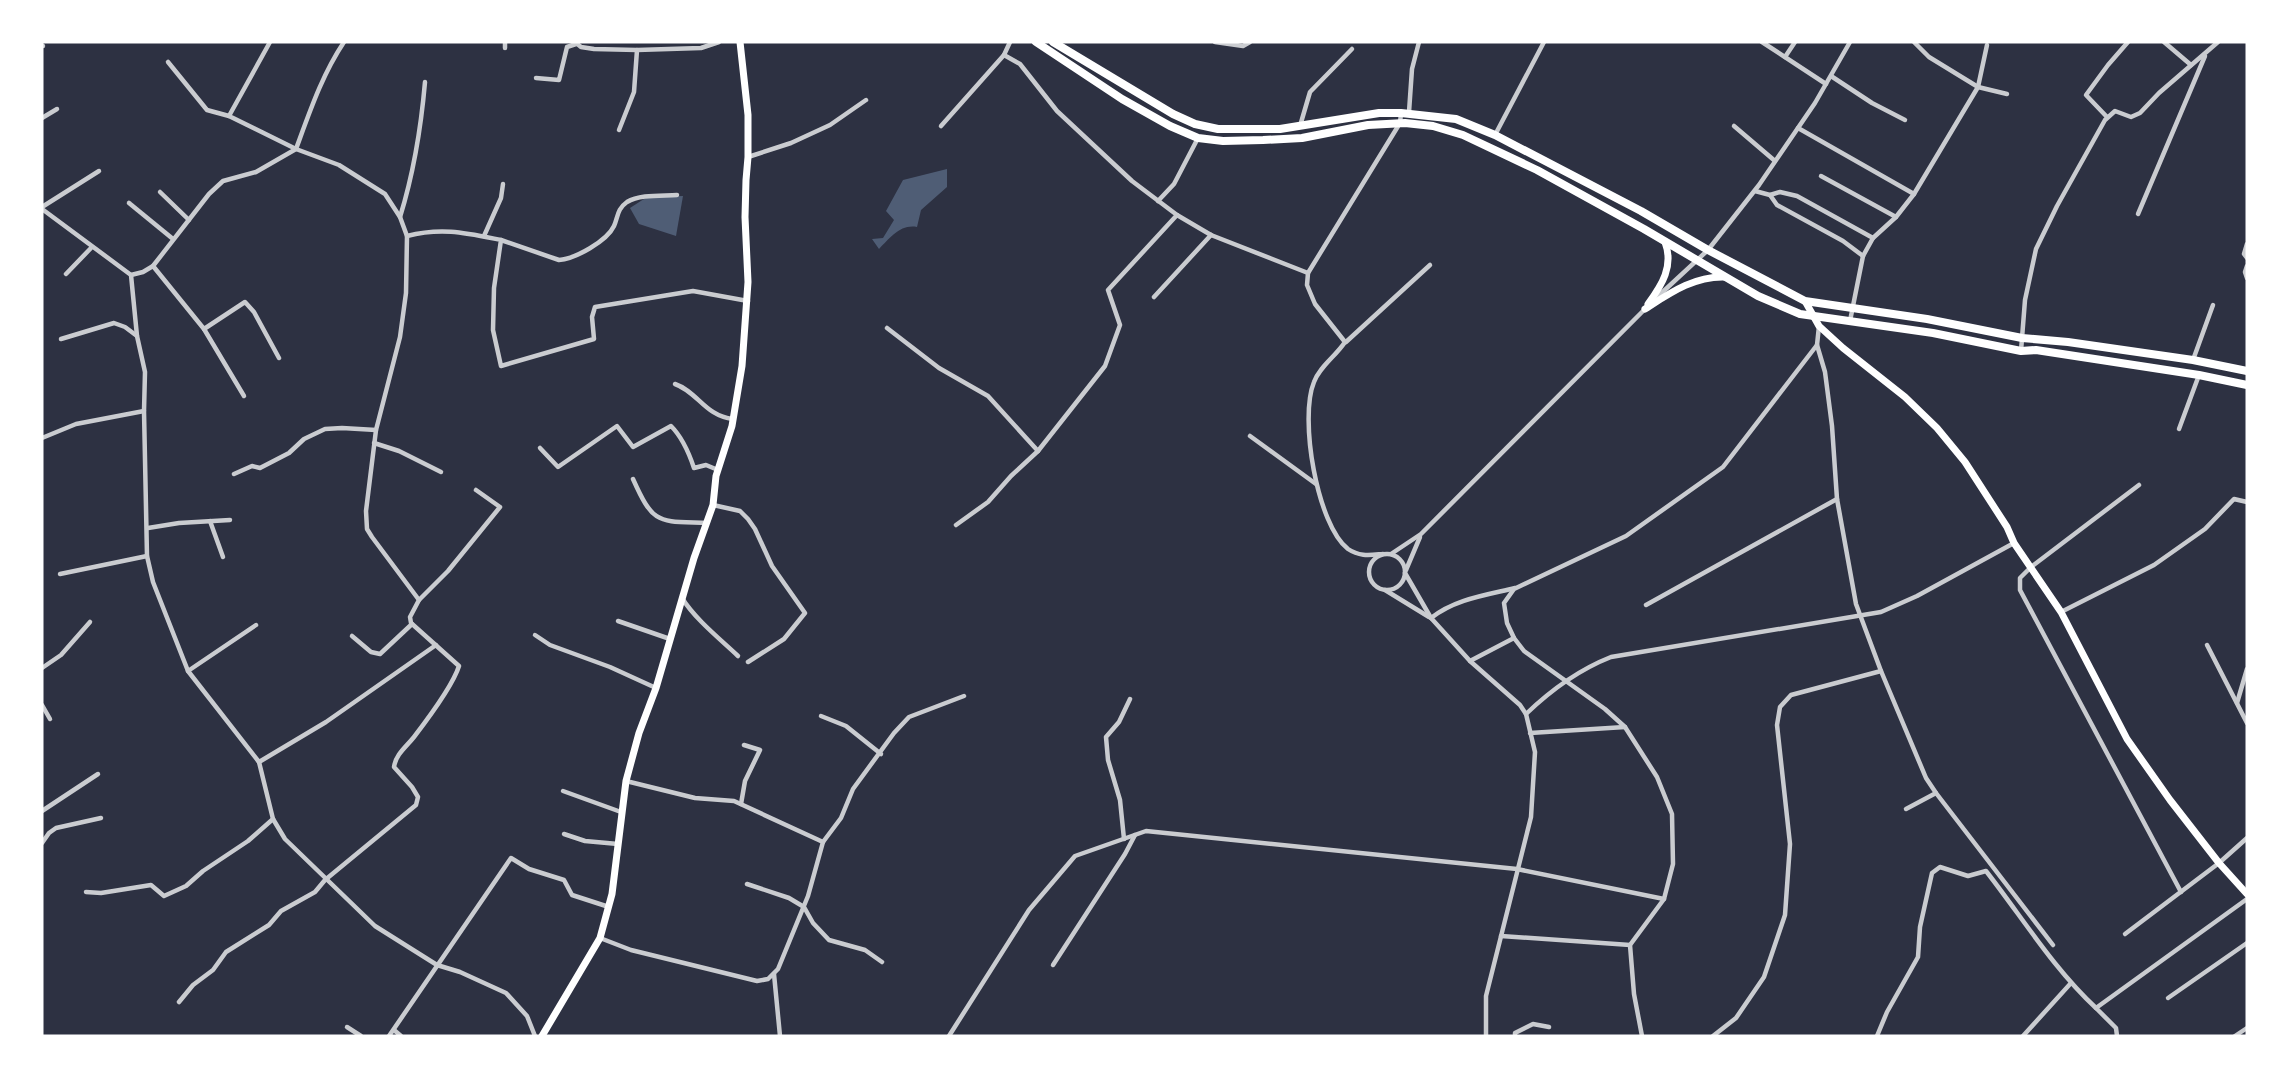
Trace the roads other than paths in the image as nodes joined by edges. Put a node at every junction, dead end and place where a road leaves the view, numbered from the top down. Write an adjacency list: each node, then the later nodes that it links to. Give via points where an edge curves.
1 (270, 42): 37 (street)
2 (344, 42): 49 (street, via 329,65)
3 (719, 42): 22 (street, via 701,48)
4 (740, 42): 50 (main road, via 746,82)
5 (1010, 42): 24 (street)
6 (1036, 42): 19 (main road)
7 (1215, 42): 8 (street, via 1243,46)
8 (1250, 42)
9 (1419, 42): 36 (street)
10 (1544, 42): 47 (street)
11 (1762, 42): 25 (street)
12 (1795, 42): 25 (street)
13 (1850, 42): 28 (street)
14 (1914, 42): 32 (street, via 1929,57)
15 (2128, 42): 38 (street, via 2086,95)
16 (2164, 42): 27 (street)
17 (2218, 42): 23 (street)
18 (576, 43): 22 (street, via 594,49); 29 (street, via 567,47 559,80)
19 (1049, 44): 43 (main road, via 1195,124 1240,130); 48 (main road, via 1122,99)
20 (1987, 45): 32 (street)
21 (1352, 49): 43 (street, via 1310,92)
22 (638, 50): 46 (street, via 634,92)
23 (2205, 54): 27 (street); 63 (street)
24 (1004, 55): 42 (street); 60 (street, via 1020,64 1058,111 1132,182)
25 (1785, 57): 31 (street)
26 (168, 62): 37 (street, via 207,110)
27 (2191, 65): 38 (street, via 2142,111 2130,117 2115,111)
28 (1831, 76): 31 (street); 40 (street)
29 (536, 78)
30 (425, 82): 65 (street, via 421,127)
31 (1826, 84): 45 (street)
32 (1978, 87): 33 (street); 57 (street)
33 (2007, 94)
34 (866, 100): 50 (street, via 830,125)
35 (57, 109): 39 (street)
36 (1405, 112): 41 (street); 43 (main road); 47 (main road, via 1456,119)
37 (229, 116): 49 (street)
38 (2107, 117): 101 (street, via 2036,249)
39 (42, 118)
40 (1905, 120)
41 (1400, 123): 48 (main road, via 1302,138); 74 (main road, via 1433,126 1483,144); 84 (street)
42 (941, 126)
43 (1300, 126)
44 (1734, 126): 51 (street)
45 (1798, 128): 51 (street); 57 (street)
46 (619, 130)
47 (1495, 135): 77 (main road)
48 (1198, 138): 60 (street, via 1174,184)
49 (296, 149): 65 (street, via 339,165 385,194); 67 (street, via 255,172 223,181)
50 (748, 157): 90 (main road)
51 (1775, 162): 55 (street)
52 (99, 171): 62 (street)
53 (1821, 176): 66 (street)
54 (503, 184): 70 (street)
55 (1755, 191): 59 (street); 77 (street)
56 (160, 192): 67 (street)
57 (1914, 194): 66 (street)
58 (677, 195): 73 (street, via 634,199 624,204 613,229 569,260)
59 (1770, 195): 71 (street, via 1780,192 1797,196); 78 (street, via 1777,205)
60 (1158, 201): 64 (street)
61 (129, 204): 72 (street)
62 (42, 211): 76 (street)
63 (2138, 214)
64 (1177, 215): 68 (street); 121 (street, via 1108,290 1120,325 1105,366)
65 (400, 217): 69 (street)
66 (1896, 217): 71 (street)
67 (189, 220): 72 (street)
68 (1211, 235): 84 (street); 89 (street)
69 (407, 236): 70 (street, via 443,230); 116 (street, via 400,338)
70 (484, 236): 73 (street)
71 (1873, 238): 78 (street)
72 (173, 239): 82 (street)
73 (501, 240): 90 (street, via 493,330 501,366 594,339 595,307 693,291)
74 (1665, 242): 80 (main road); 94 (main road, via 1670,255 1665,275)
75 (2247, 244): 79 (street)
76 (92, 248): 85 (street); 86 (street)
77 (1708, 250): 80 (street); 91 (main road)
78 (1863, 256): 93 (street)
79 (2247, 258)
80 (1696, 261): 87 (main road); 94 (street)
81 (1430, 265): 103 (street)
82 (153, 266): 86 (street); 99 (street)
83 (2247, 266): 88 (street)
84 (1308, 273): 103 (street, via 1307,285 1315,304)
85 (66, 274)
86 (131, 275): 100 (street)
87 (1725, 277): 94 (main road, via 1694,281); 95 (main road, via 1782,307)
88 (2247, 278)
89 (1154, 297)
90 (747, 301): 114 (main road)
91 (1804, 301): 93 (main road); 95 (main road)
92 (2213, 305): 107 (street)
93 (1852, 307): 96 (street); 101 (main road)
94 (1645, 309): 137 (street)
95 (1814, 317): 96 (main road); 97 (main road)
96 (1850, 321): 105 (main road)
97 (1820, 326): 104 (street); 138 (main road, via 1937,428 1965,462)
98 (887, 328): 121 (street, via 939,368 988,396)
99 (204, 329): 106 (street, via 244,302 254,312); 112 (street)
100 (137, 336): 102 (street, via 114,323); 113 (street, via 145,372)
101 (2022, 338): 105 (street); 107 (main road)
102 (61, 339)
103 (1345, 342): 126 (street, via 1318,374 1308,407)
104 (1816, 345): 129 (street, via 1827,383); 146 (street, via 1723,467 1626,536)
105 (2021, 351): 109 (main road)
106 (279, 358)
107 (2193, 360): 108 (main road)
108 (2247, 371)
109 (2199, 375): 111 (main road); 115 (street)
110 (675, 384): 114 (street, via 719,417)
111 (2247, 385)
112 (244, 396)
113 (144, 411): 118 (street, via 76,424); 136 (street)
114 (733, 419): 122 (main road)
115 (2180, 429)
116 (376, 430): 119 (street); 124 (street, via 325,429 260,468 252,466)
117 (1250, 436): 126 (street)
118 (42, 438)
119 (374, 443): 123 (street); 149 (street, via 367,529)
120 (540, 448): 122 (street, via 558,467 618,426 633,447 671,426 694,468 706,465)
121 (1038, 451): 135 (street, via 994,496)
122 (718, 470): 131 (main road)
123 (441, 472)
124 (234, 474)
125 (633, 479): 134 (street, via 645,506 655,516)
126 (1316, 484): 139 (street, via 1331,527 1347,548 1361,556)
127 (2139, 485): 143 (street)
128 (476, 490): 149 (street, via 500,507)
129 (1837, 499): 150 (street); 169 (street, via 1856,604)
130 (2247, 502): 151 (street, via 2234,499 2205,529 2154,565)
131 (713, 505): 134 (main road); 165 (street, via 740,511 748,519 772,567 805,613 784,639)
132 (230, 520): 133 (street)
133 (210, 521): 136 (street); 142 (street)
134 (707, 523): 148 (main road)
135 (956, 525)
136 (148, 528): 141 (street)
137 (1421, 534): 140 (street); 144 (street)
138 (2014, 543): 143 (main road); 175 (street, via 1881,612 1611,657 1549,691)
139 (1383, 554): 140 (street); 147 (street, via 1374,559 1369,569 1377,587)
140 (1391, 554): 144 (street, via 1403,563)
141 (147, 555): 145 (street); 168 (street, via 153,582)
142 (223, 557)
143 (2031, 567): 151 (main road); 206 (street, via 2020,578 2020,590)
144 (1405, 572): 147 (street, via 1400,585); 152 (street)
145 (60, 574)
146 (1516, 588): 152 (street, via 1443,608); 159 (street, via 1504,603)
147 (1385, 590): 152 (street)
148 (682, 598): 160 (main road); 163 (street, via 691,613)
149 (419, 600): 155 (street, via 410,617)
150 (1646, 605)
151 (2061, 612): 201 (main road, via 2127,739)
152 (1431, 618): 164 (street)
153 (618, 621): 160 (street)
154 (90, 622): 166 (street, via 61,655)
155 (412, 624): 158 (street, via 380,654 371,652); 161 (street)
156 (256, 625): 168 (street)
157 (535, 635): 170 (street, via 550,645)
158 (352, 636)
159 (1514, 638): 164 (street); 179 (street, via 1524,651)
160 (670, 639): 170 (main road)
161 (436, 645): 183 (street, via 326,722); 203 (street, via 459,666 421,726 395,758 394,767 418,796 416,805)
162 (2207, 645): 173 (street)
163 (738, 656)
164 (1470, 661): 175 (street)
165 (748, 662)
166 (42, 668)
167 (2247, 669): 173 (street)
168 (188, 671): 183 (street)
169 (1881, 671): 187 (street); 240 (street, via 1791,695 1780,707 1778,725 1790,844 1785,915 1764,977 1736,1018)
170 (656, 688): 185 (main road)
171 (964, 696): 182 (street, via 909,717)
172 (1130, 699): 197 (street, via 1106,737)
173 (2237, 703): 178 (street)
174 (42, 705): 177 (street)
175 (1526, 714): 180 (street)
176 (821, 716): 182 (street, via 846,726)
177 (50, 719)
178 (2247, 723)
179 (1626, 727): 180 (street); 208 (street, via 1657,777 1672,814 1673,864)
180 (1530, 733): 202 (street, via 1535,752 1531,817)
181 (744, 745): 188 (street, via 760,750 745,781)
182 (881, 754): 198 (street, via 854,789 841,818)
183 (259, 762): 193 (street)
184 (98, 774): 190 (street)
185 (626, 781): 188 (street, via 695,798); 191 (main road)
186 (563, 791): 191 (street)
187 (1936, 793): 189 (street); 217 (street)
188 (741, 804): 198 (street)
189 (1906, 808)
190 (42, 811)
191 (621, 812): 200 (main road)
192 (101, 818): 199 (street, via 56,828)
193 (273, 819): 203 (street, via 285,839); 205 (street, via 172,894 164,896 151,885)
194 (564, 834): 200 (street)
195 (1135, 835): 197 (street); 202 (street, via 1146,831); 220 (street)
196 (2247, 838): 201 (street)
197 (1124, 839): 236 (street, via 1075,856 1029,910)
198 (823, 842): 211 (street)
199 (42, 843)
200 (618, 844): 210 (main road)
201 (2219, 863): 206 (street); 207 (main road)
202 (1518, 869): 208 (street); 213 (street)
203 (325, 880): 219 (street, via 375,926); 224 (street, via 315,892 281,911 269,925 226,952)
204 (747, 884): 211 (street)
205 (86, 892)
206 (2181, 892): 212 (street)
207 (2247, 894)
208 (1664, 899): 216 (street)
209 (2247, 899): 225 (street)
210 (609, 906): 214 (main road); 219 (street, via 572,895 564,880 510,858)
211 (804, 907): 218 (street, via 829,940 865,950); 221 (street)
212 (2125, 934)
213 (1501, 936): 216 (street); 237 (street, via 1486,996)
214 (600, 938): 221 (street, via 632,951 757,981); 234 (main road)
215 (2247, 943): 223 (street)
216 (1630, 945): 239 (street)
217 (2053, 945)
218 (882, 962)
219 (437, 965): 229 (street); 233 (street, via 506,993 527,1016)
220 (1053, 965)
221 (774, 974): 235 (street)
222 (2071, 983): 225 (street); 241 (street, via 1986,871 1968,876 1940,867 1932,873 1918,957); 242 (street)
223 (2168, 998)
224 (179, 1002)
225 (2096, 1008): 243 (street, via 2116,1028)
226 (347, 1027): 230 (street)
227 (1549, 1027): 238 (street, via 1533,1024)
228 (2247, 1028): 244 (street)
229 (394, 1030): 231 (street); 232 (street)
230 (361, 1036)
231 (389, 1036)
232 (400, 1036)
233 (535, 1036)
234 (542, 1036)
235 (780, 1036)
236 (950, 1036)
237 (1486, 1036)
238 (1515, 1036)
239 (1642, 1036)
240 (1713, 1036)
241 (1877, 1036)
242 (2023, 1036)
243 (2116, 1036)
244 (2235, 1036)

